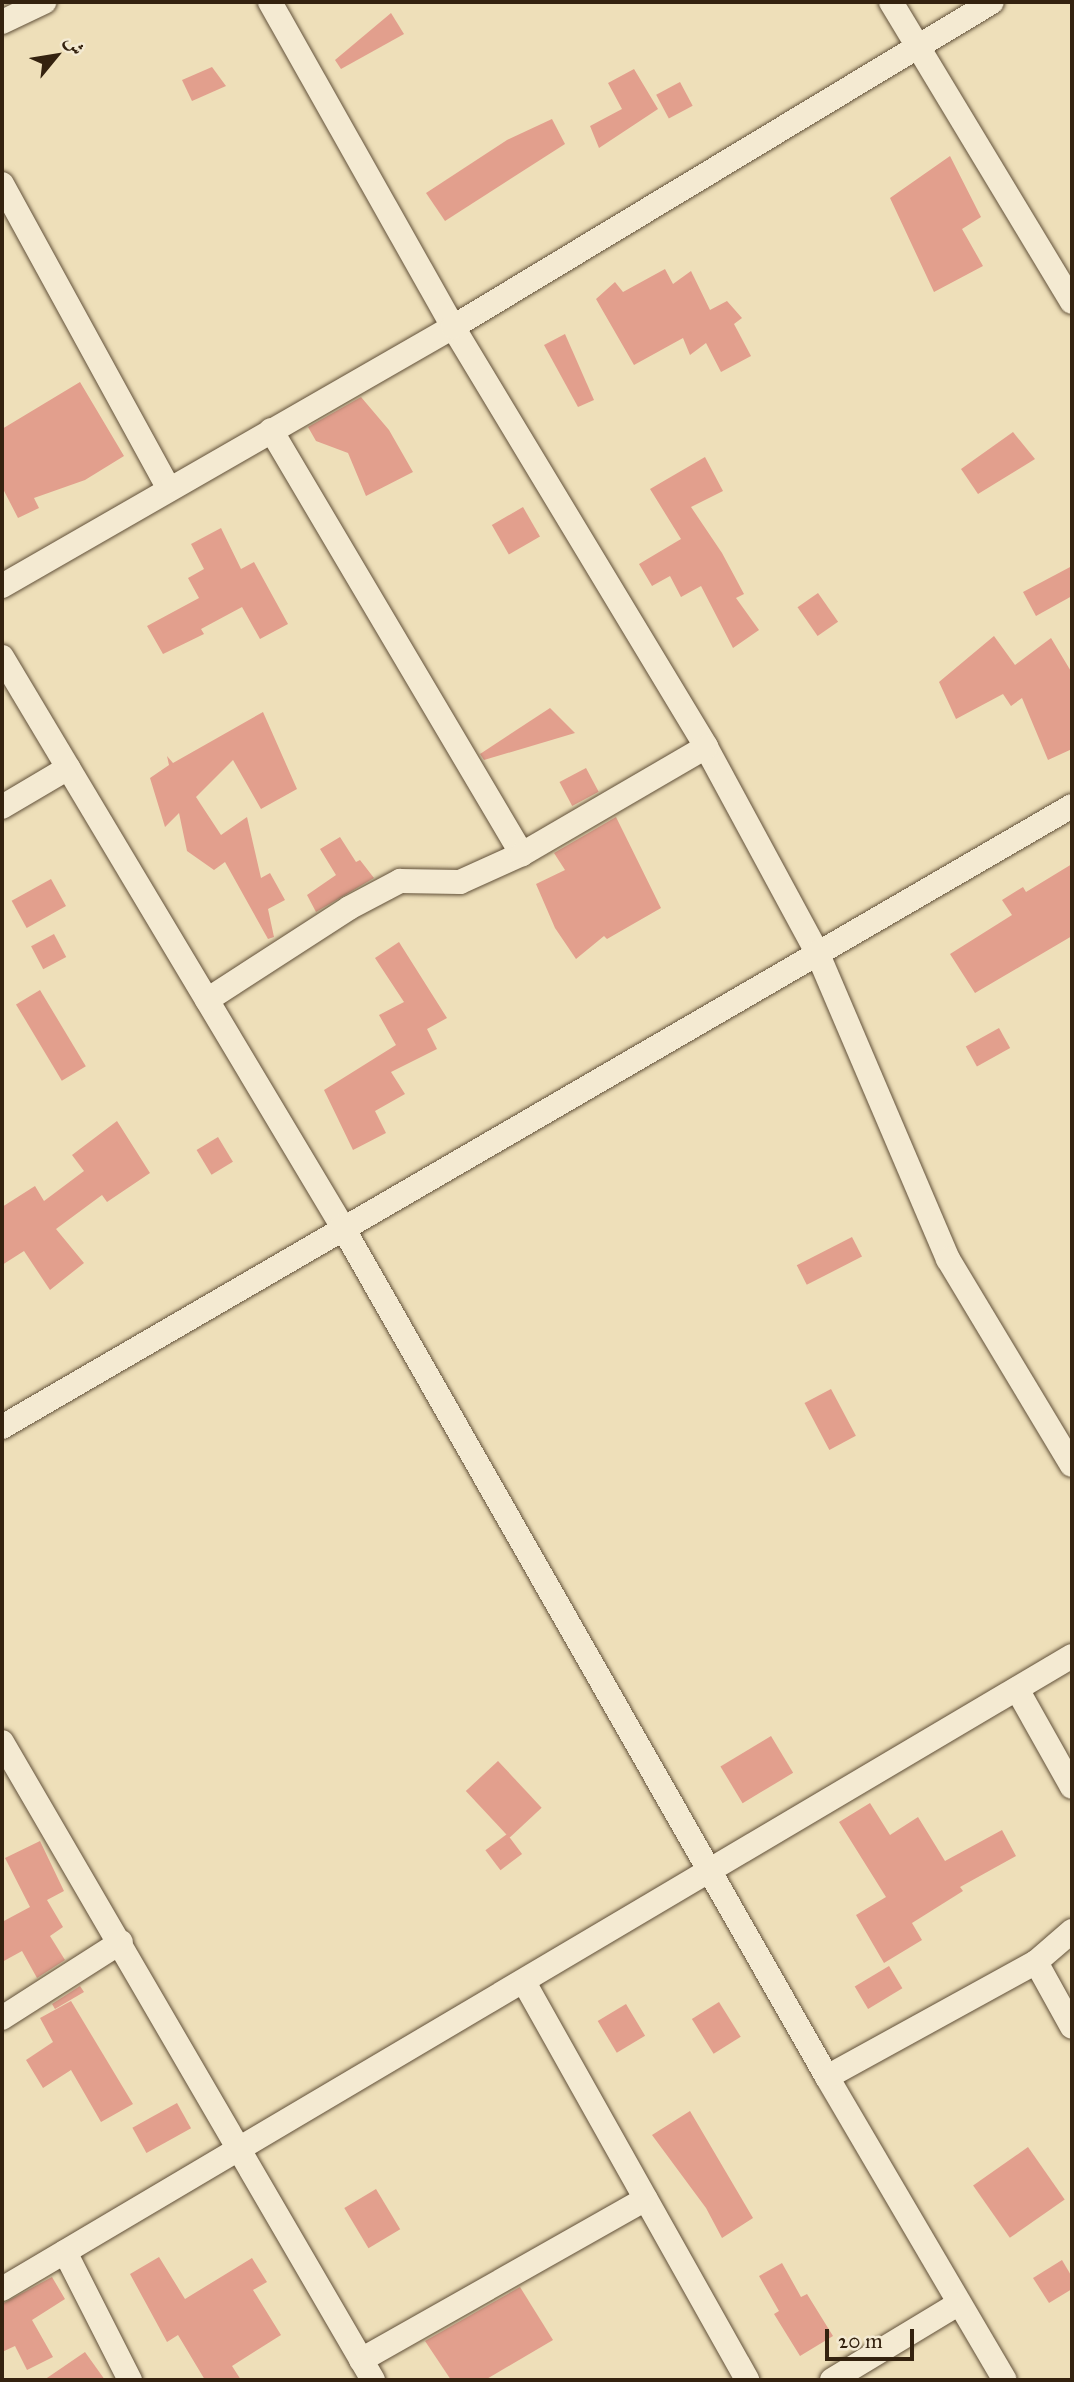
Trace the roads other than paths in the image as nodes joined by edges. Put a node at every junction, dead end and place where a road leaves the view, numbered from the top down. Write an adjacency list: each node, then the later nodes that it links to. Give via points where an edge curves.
1 (44, 2): 5 (street)
2 (270, 2): 9 (street)
3 (891, 2): 6 (street)
4 (992, 2): 6 (street)
5 (2, 22)
6 (917, 46): 8 (street); 9 (street)
7 (2, 184): 11 (street)
8 (1072, 302)
9 (453, 327): 10 (street); 14 (street)
10 (271, 430): 11 (street); 18 (street)
11 (169, 489): 12 (street)
12 (2, 586)
13 (2, 657): 15 (street)
14 (706, 747): 18 (street); 19 (street)
15 (68, 768): 17 (street); 20 (street)
16 (1072, 806): 19 (street)
17 (2, 807)
18 (522, 853): 20 (street, via 460,882 400,881 349,908)
19 (817, 952): 21 (street); 23 (street, via 948,1259)
20 (207, 1000): 21 (street)
21 (342, 1226): 22 (street); 28 (street)
22 (2, 1427)
23 (1072, 1465)
24 (1072, 1656): 25 (street)
25 (1017, 1689): 27 (street); 28 (street)
26 (2, 1742): 30 (street)
27 (1072, 1787)
28 (712, 1870): 32 (street); 36 (street)
29 (1072, 1931): 31 (street)
30 (121, 1942): 33 (street); 34 (street); 37 (street)
31 (1036, 1962): 35 (street); 36 (street)
32 (523, 1982): 37 (street); 38 (street)
33 (2, 2004)
34 (2, 2018)
35 (1072, 2027)
36 (827, 2077): 41 (street)
37 (242, 2149): 39 (street); 42 (street)
38 (646, 2199): 42 (street); 44 (street)
39 (65, 2252): 40 (street); 43 (street)
40 (2, 2288)
41 (958, 2304): 45 (street); 46 (street)
42 (367, 2370)
43 (130, 2380)
44 (747, 2380)
45 (832, 2380)
46 (1005, 2380)

